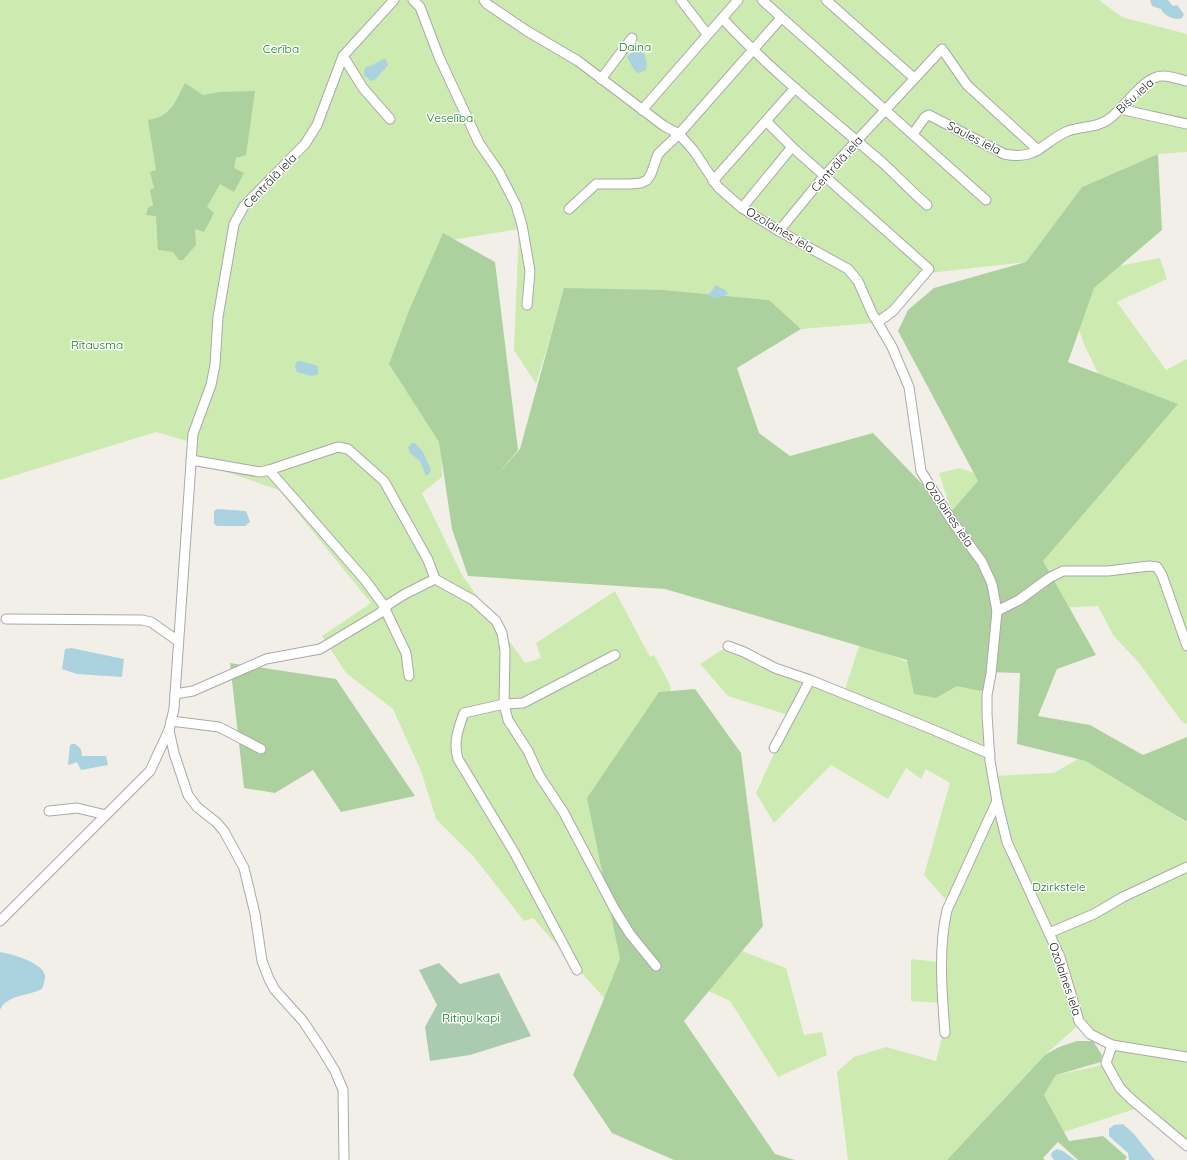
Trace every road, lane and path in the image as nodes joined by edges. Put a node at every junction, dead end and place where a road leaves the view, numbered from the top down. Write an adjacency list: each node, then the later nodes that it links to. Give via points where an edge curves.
1 (394, 0): 13 (street, Centrālā iela)
2 (413, 0): 37 (street, via 420,7 438,57 479,143 499,172 516,205 530,271)
3 (484, 0): 15 (street, Ozolaines iela, via 527,32 578,61)
4 (680, 0): 10 (street)
5 (738, 0): 8 (street)
6 (762, 0): 9 (street)
7 (826, 0): 14 (street)
8 (722, 18): 10 (street); 12 (street)
9 (782, 18): 12 (street); 20 (street)
10 (707, 34): 19 (street)
11 (632, 38): 15 (street)
12 (753, 52): 17 (street); 25 (street)
13 (343, 56): 21 (street, via 364,88); 39 (street, Centrālā iela, via 317,126 305,144 244,206 234,224 218,317 215,365 193,434)
14 (914, 78): 20 (street, Centrālā iela); 29 (street, Centrālā iela, via 942,49 967,85)
15 (601, 79): 19 (street, Ozolaines iela)
16 (1187, 81): 18 (street, Bišu iela, via 1161,76 1154,78)
17 (795, 88): 23 (street); 27 (street)
18 (1120, 109): 22 (street, Bišu iela); 24 (street)
19 (642, 110): 25 (street, Ozolaines iela)
20 (886, 111): 26 (street); 27 (street, Centrālā iela)
21 (390, 119)
22 (1108, 120): 29 (street, Saules iela, via 1069,131)
23 (766, 121): 28 (street); 31 (street)
24 (1187, 124)
25 (679, 134): 31 (street, Ozolaines iela, via 694,151); 35 (street, via 658,154 647,180 630,184 596,184)
26 (913, 134): 29 (street, Saules iela, via 925,117 929,116 1004,154 1025,155); 32 (street)
27 (856, 142): 30 (street, Centrālā iela); 33 (street)
28 (792, 147): 30 (street); 34 (street)
29 (1038, 150)
30 (826, 175): 36 (street, Centrālā iela); 38 (street, via 929,268 893,311)
31 (713, 181): 34 (street, Ozolaines iela)
32 (986, 200)
33 (927, 205)
34 (742, 208): 36 (street, Ozolaines iela)
35 (569, 210)
36 (779, 231): 38 (street, Ozolaines iela, via 848,270 858,281)
37 (527, 305)
38 (878, 322): 43 (street, Ozolaines iela, via 909,387 921,471 982,562 992,584)
39 (191, 460): 40 (street, via 260,472); 45 (street, Centrālā iela)
40 (269, 470): 41 (street, via 338,447 348,449 384,481 428,560); 42 (street, via 365,580)
41 (435, 579): 42 (street, via 404,594); 52 (street, via 473,600 496,621 502,633 505,651)
42 (384, 609): 49 (street, via 406,654); 51 (street, via 320,649 266,659 193,691)
43 (997, 611): 47 (street, via 1063,572 1157,567); 58 (street, Ozolaines iela, via 987,695)
44 (6, 619): 45 (street, via 142,620 151,622)
45 (178, 641): 51 (street, Centrālā iela)
46 (728, 646): 50 (street, via 775,668)
47 (1187, 646)
48 (615, 655): 52 (street, via 522,703)
49 (408, 676)
50 (810, 680): 54 (street); 58 (street)
51 (175, 694): 53 (street, Centrālā iela)
52 (504, 704): 65 (street, via 508,720 564,813 615,910 630,934); 66 (street, via 464,713 455,749 458,759 514,852)
53 (170, 726): 55 (street, via 219,727); 56 (street); 57 (street)
54 (774, 748)
55 (261, 749)
56 (159, 752): 57 (street); 61 (street, via 150,771)
57 (174, 753): 71 (street, via 188,795 197,807 224,831 244,868 262,961 275,990 303,1021 335,1071 343,1090)
58 (990, 754): 59 (street, Ozolaines iela)
59 (997, 801): 64 (street, Ozolaines iela, via 1007,842); 67 (street, via 945,916 942,1003)
60 (49, 811): 61 (street, via 77,808)
61 (106, 815): 63 (street)
62 (1187, 867): 64 (street, via 1123,897 1094,914)
63 (0, 922)
64 (1049, 933): 68 (street, Ozolaines iela, via 1060,956 1079,1021 1090,1034)
65 (656, 966)
66 (577, 970)
67 (945, 1033)
68 (1112, 1045): 69 (street, Ozolaines iela); 70 (street, via 1106,1063 1120,1088)
69 (1187, 1057)
70 (1187, 1146)
71 (344, 1160)

